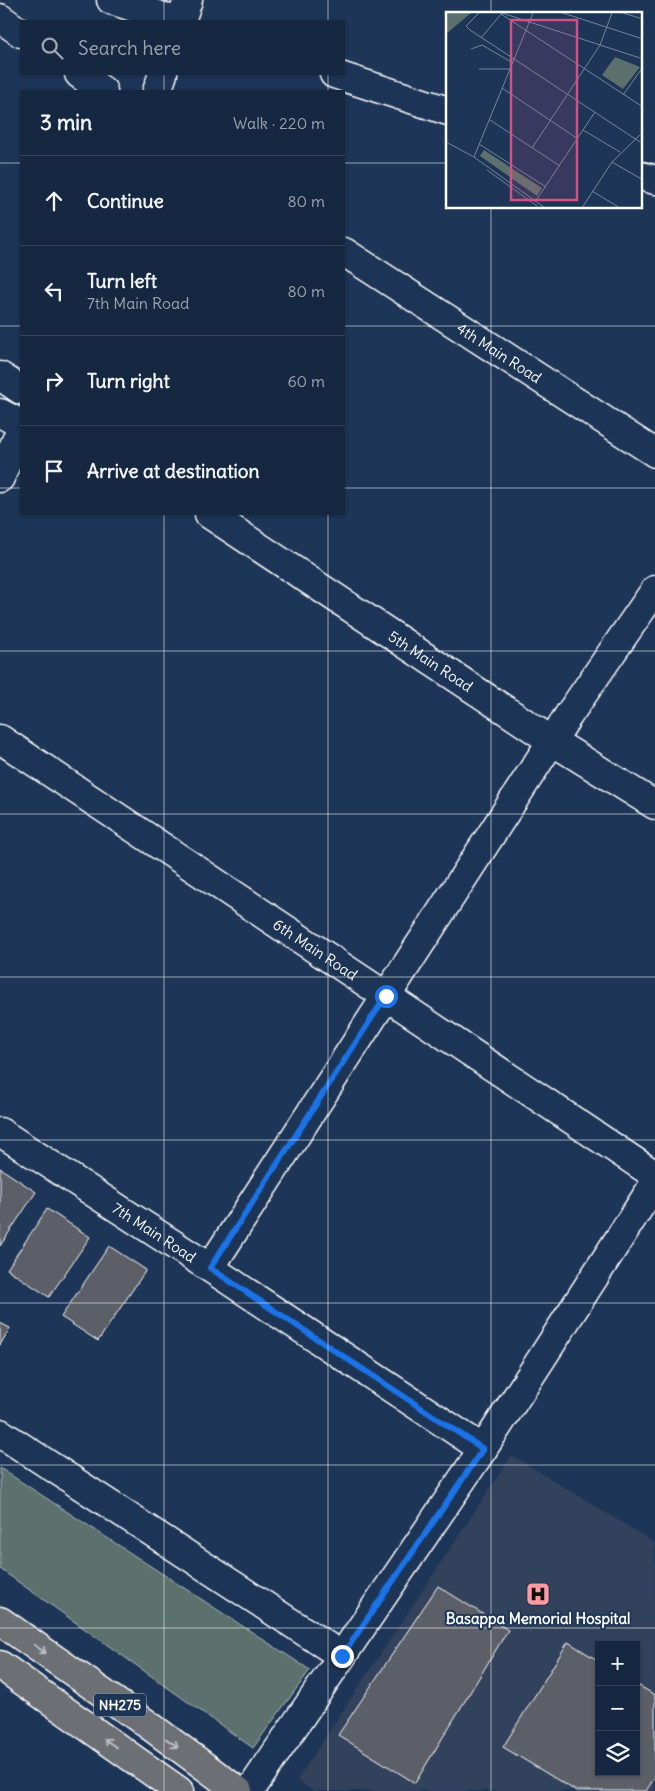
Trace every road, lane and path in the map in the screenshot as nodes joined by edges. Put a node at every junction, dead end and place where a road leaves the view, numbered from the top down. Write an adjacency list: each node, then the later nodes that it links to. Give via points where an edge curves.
1 (111, 0): 4 (street)
2 (188, 0): 5 (street)
3 (0, 18): 6 (street)
4 (173, 20)
5 (181, 20)
6 (20, 32)
7 (80, 75): 10 (street)
8 (163, 75): 11 (street)
9 (337, 75): 12 (street)
10 (102, 90)
11 (157, 90)
12 (446, 110)
13 (642, 176): 14 (street)
14 (655, 180)
15 (345, 253): 21 (street, 4th Main Road)
16 (0, 376): 17 (street)
17 (20, 389)
18 (0, 413): 19 (street)
19 (20, 423)
20 (20, 431): 22 (street)
21 (655, 453)
22 (0, 478)
23 (211, 515): 26 (street, 5th Main Road)
24 (655, 590): 26 (street)
25 (0, 739): 28 (street, 6th Main Road)
26 (552, 741): 27 (street, 5th Main Road); 28 (street)
27 (655, 805)
28 (386, 996): 30 (street, 6th Main Road); 32 (street)
29 (0, 1132): 32 (street, 7th Main Road)
30 (655, 1175)
31 (655, 1183): 34 (street)
32 (210, 1268): 34 (street, 7th Main Road)
33 (0, 1432): 36 (street)
34 (483, 1449): 36 (street)
35 (0, 1621): 39 (main road, NH275, one-way to 39)
36 (342, 1656): 40 (street)
37 (0, 1665): 38 (main road, one-way to 37)
38 (178, 1791)
39 (238, 1791)
40 (250, 1791)

